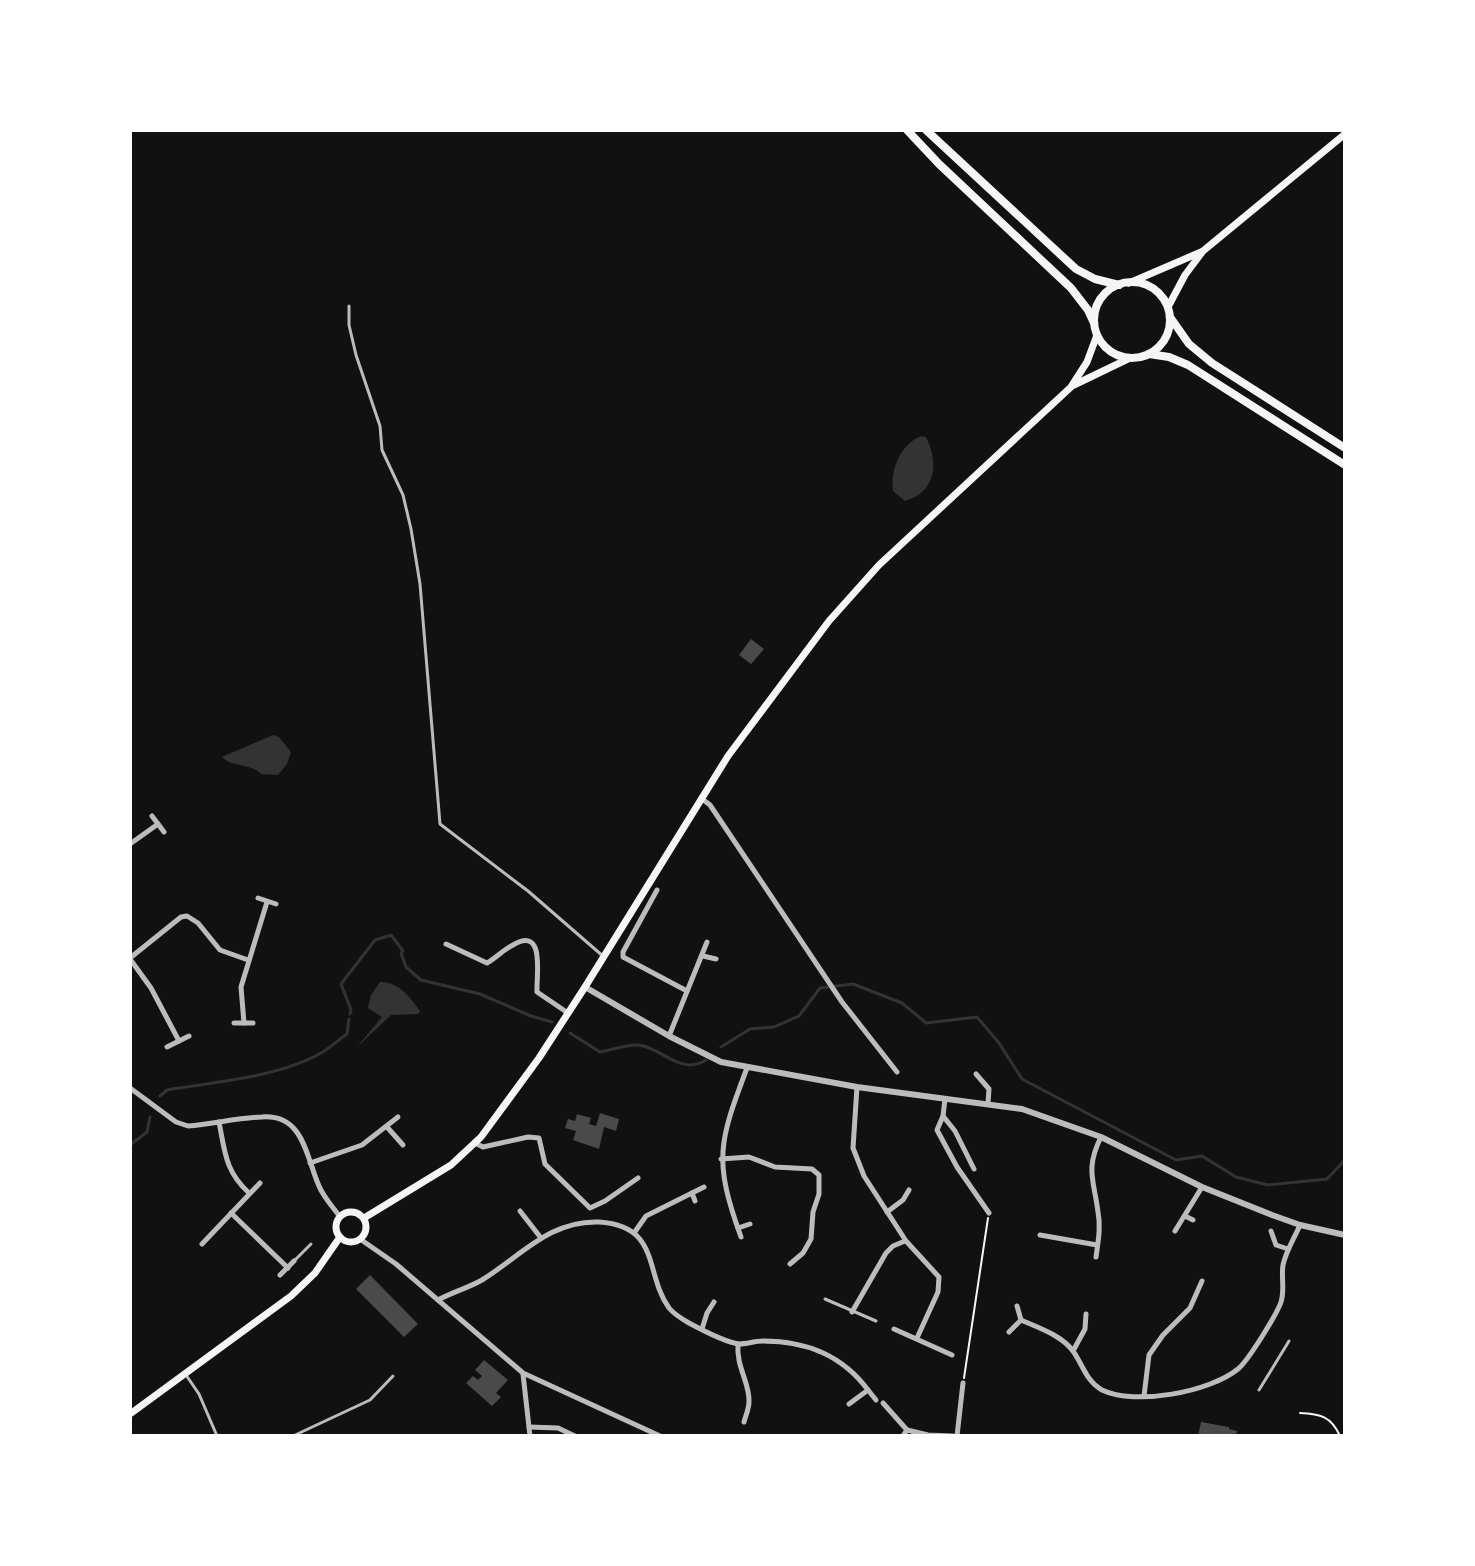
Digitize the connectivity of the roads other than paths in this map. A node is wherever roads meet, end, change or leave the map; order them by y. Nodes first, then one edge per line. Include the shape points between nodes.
1 (907, 130) edge
2 (926, 130) edge
3 (1345, 134) edge
4 (1203, 251) junction
5 (1129, 283) junction
6 (1119, 285) junction
7 (349, 306) dead end
8 (1169, 312) junction
9 (1094, 323) junction
10 (1097, 335) junction
11 (1149, 354) junction
12 (1130, 358) junction
13 (1071, 387) junction
14 (1345, 448) edge
15 (1345, 465) edge
16 (700, 797) junction
17 (152, 816) dead end
18 (158, 824) junction
19 (164, 832) dead end
20 (130, 844) edge
21 (657, 890) dead end
22 (258, 898) dead end
23 (267, 902) junction
24 (276, 904) dead end
25 (707, 942) dead end
26 (446, 944) dead end
27 (703, 956) junction
28 (604, 957) junction
29 (130, 958) edge
30 (716, 959) dead end
31 (248, 960) junction
32 (585, 987) junction
33 (687, 991) junction
34 (568, 1013) junction
35 (234, 1023) dead end
36 (244, 1023) junction
37 (253, 1023) dead end
38 (189, 1036) dead end
39 (669, 1036) junction
40 (179, 1041) junction
41 (167, 1047) dead end
42 (747, 1068) junction
43 (897, 1072) dead end
44 (976, 1074) dead end
45 (857, 1087) junction
46 (130, 1088) edge
47 (945, 1098) junction
48 (988, 1103) junction
49 (943, 1116) junction
50 (398, 1117) dead end
51 (219, 1122) junction
52 (387, 1127) junction
53 (1101, 1137) junction
54 (475, 1143) junction
55 (403, 1145) dead end
56 (721, 1159) junction
57 (310, 1163) junction
58 (974, 1169) dead end
59 (638, 1178) dead end
60 (260, 1183) dead end
61 (704, 1187) dead end
62 (1202, 1187) junction
63 (909, 1190) dead end
64 (249, 1193) junction
65 (692, 1193) junction
66 (903, 1200) junction
67 (695, 1201) dead end
68 (909, 1207) dead end
69 (520, 1211) dead end
70 (887, 1212) junction
71 (231, 1213) junction
72 (989, 1213) road end
73 (1185, 1216) junction
74 (340, 1217) junction
75 (364, 1218) junction
76 (1193, 1220) dead end
77 (750, 1224) dead end
78 (1300, 1225) junction
79 (738, 1228) junction
80 (1175, 1231) dead end
81 (1271, 1231) dead end
82 (634, 1233) junction
83 (1040, 1235) dead end
84 (1345, 1235) edge
85 (340, 1237) junction
86 (741, 1237) dead end
87 (541, 1238) junction
88 (360, 1239) junction
89 (906, 1241) junction
90 (202, 1244) dead end
91 (311, 1244) dead end
92 (1097, 1245) junction
93 (1288, 1249) junction
94 (1096, 1257) dead end
95 (294, 1261) joint
96 (790, 1264) dead end
97 (288, 1268) junction
98 (280, 1275) dead end
99 (1202, 1281) dead end
100 (1187, 1288) dead end
101 (1197, 1293) junction
102 (825, 1299) dead end
103 (438, 1300) junction
104 (714, 1302) dead end
105 (1017, 1306) dead end
106 (852, 1312) junction
107 (673, 1313) junction
108 (1086, 1314) dead end
109 (665, 1320) dead end
110 (1021, 1320) junction
111 (876, 1321) dead end
112 (702, 1329) junction
113 (894, 1329) dead end
114 (1009, 1332) dead end
115 (917, 1338) junction
116 (1289, 1341) dead end
117 (738, 1344) junction
118 (1073, 1351) junction
119 (952, 1355) dead end
120 (523, 1373) junction
121 (186, 1375) junction
122 (393, 1376) dead end
123 (963, 1383) dead end
124 (868, 1390) junction
125 (1259, 1390) dead end
126 (1144, 1396) junction
127 (749, 1402) junction
128 (849, 1404) dead end
129 (759, 1405) dead end
130 (130, 1414) edge
131 (744, 1422) dead end
132 (529, 1427) junction
133 (905, 1433) edge
134 (217, 1436) edge
135 (293, 1436) edge
136 (530, 1436) edge
137 (575, 1436) edge
138 (660, 1436) edge
139 (955, 1436) edge

1 - 9 highway via 1060,277
2 - 6 highway via 1076,269
3 - 4 main road
4 - 5 main road
4 - 8 main road via 1185,275
5 - 6 highway
5 - 8 highway via 1155,290
6 - 9 highway via 1099,303
7 - 28 lane via 349,325 380,426 382,450 403,495 411,529 440,824
8 - 11 highway via 1165,339
8 - 14 highway via 1196,351
9 - 10 highway
10 - 12 highway via 1110,351
10 - 13 main road
11 - 12 highway
11 - 15 highway via 1188,365
12 - 13 main road
13 - 16 main road via 869,576 789,672
16 - 28 main road
16 - 43 street via 834,991
17 - 18 street
18 - 19 street
18 - 20 street
21 - 33 street via 623,957
22 - 23 street
23 - 24 street
23 - 31 street
25 - 27 street
26 - 34 street via 487,963 515,943 530,943 538,956 537,992
27 - 30 street
27 - 33 street
28 - 32 main road
29 - 31 street via 187,916 220,950
29 - 40 street
31 - 36 street via 241,987
32 - 34 main road
32 - 39 street
33 - 39 street
34 - 54 main road
35 - 36 street
36 - 37 street
38 - 40 street
39 - 42 street via 712,1058
40 - 41 street
42 - 45 street
42 - 56 street via 728,1119
44 - 48 street via 989,1089
45 - 47 street
45 - 70 street via 853,1148
46 - 51 street via 176,1122
47 - 48 street
47 - 49 street
48 - 53 street via 1022,1109
49 - 58 street
49 - 72 street via 937,1130
50 - 52 street
51 - 57 street via 277,1118 297,1129
51 - 64 street via 229,1169
52 - 55 street
52 - 57 street via 362,1145
53 - 62 street
53 - 92 street via 1090,1176 1099,1214
54 - 59 street via 483,1147 539,1138 545,1164 590,1208
54 - 75 main road via 451,1165
56 - 79 street
56 - 96 street via 749,1157 775,1167 812,1169 819,1175 811,1239
57 - 74 street via 320,1190
60 - 64 street
61 - 65 street
62 - 73 street
62 - 78 street
63 - 66 street
64 - 71 street
65 - 67 street
65 - 82 street via 646,1216
66 - 68 street
66 - 70 street
69 - 87 street
70 - 89 street
71 - 90 street
71 - 97 street
73 - 76 street
73 - 80 street
74 - 75 main road via 354,1212
74 - 85 main road
75 - 88 main road via 367,1227
77 - 79 street
78 - 84 street
78 - 93 street
79 - 86 street
81 - 93 street via 1276,1245
82 - 87 street via 613,1224 582,1222
82 - 107 street via 650,1254
83 - 92 street
85 - 88 main road via 349,1242
85 - 121 main road via 303,1286
87 - 103 street via 486,1278
88 - 103 street
89 - 106 street via 886,1253
89 - 115 street via 939,1277 938,1292
91 - 95 lane
92 - 94 street
93 - 126 street via 1281,1302 1241,1367 1178,1395
95 - 97 street
97 - 98 street
99 - 101 street
100 - 101 street
101 - 126 street via 1149,1355
102 - 106 lane
103 - 120 street
104 - 112 street
105 - 110 street
106 - 111 lane
107 - 109 street
107 - 112 street
108 - 118 street via 1085,1329
110 - 114 street
110 - 118 street
112 - 117 street
113 - 115 street
115 - 119 street
116 - 125 lane
117 - 124 street via 781,1342 819,1351 845,1364
117 - 127 street
118 - 126 street via 1102,1390
120 - 132 street
120 - 138 street
121 - 130 main road
121 - 134 lane
122 - 135 lane via 370,1400
123 - 139 street
124 - 128 street
124 - 133 street
127 - 129 street
127 - 131 street
132 - 136 street
132 - 137 street via 558,1428
133 - 139 street

